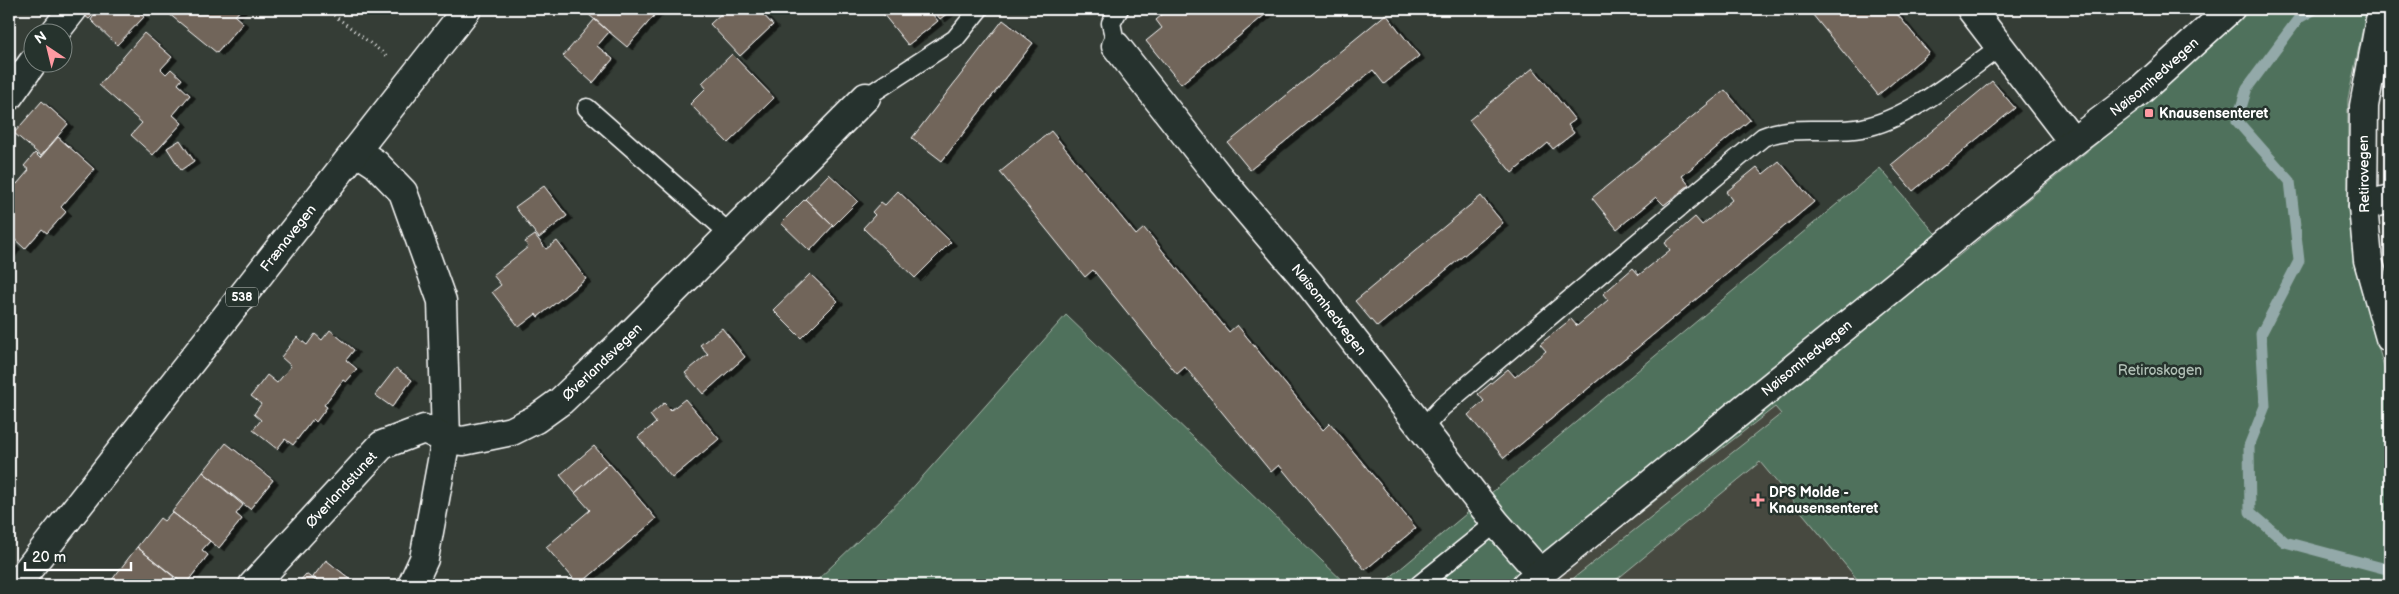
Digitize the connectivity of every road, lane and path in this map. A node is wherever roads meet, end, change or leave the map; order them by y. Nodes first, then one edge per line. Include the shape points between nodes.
1 (73, 9) edge
2 (326, 9) edge
3 (467, 9) edge
4 (979, 9) edge
5 (1119, 9) edge
6 (1971, 9) edge
7 (2230, 9) edge
8 (2382, 9) edge
9 (63, 22) edge
10 (1116, 46) joint
11 (2000, 47) junction
12 (387, 56) dead end
13 (26, 72) edge
14 (9, 96) edge
15 (866, 98) joint
16 (587, 108) dead end
17 (2073, 142) junction
18 (356, 150) junction
19 (2390, 199) edge
20 (2363, 206) junction
21 (730, 234) junction
22 (2390, 338) edge
23 (1422, 429) junction
24 (446, 439) junction
25 (1496, 523) junction
26 (1533, 579) edge
27 (16, 585) edge
28 (254, 585) edge
29 (412, 585) edge
30 (1419, 585) edge

1 - 9 street
2 - 12 path
3 - 18 street, Frænavegen / 538
4 - 15 lane via 954,39
5 - 10 lane via 1111,23
6 - 11 street
7 - 17 street, Nøisomhedvegen via 2140,91
8 - 20 street, Retirovegen via 2364,106
10 - 23 street, Nøisomhedvegen via 1219,177 1309,283
11 - 17 street
11 - 23 lane via 1926,100 1879,124 1860,128 1776,132 1763,138 1442,407
13 - 14 street
15 - 21 street, Øverlandsvegen
16 - 21 lane
17 - 26 street, Nøisomhedvegen
18 - 24 street via 376,164 403,192 442,301
18 - 27 street, Frænavegen / 538
19 - 20 street
20 - 22 street, Retirovegen via 2368,260
21 - 24 street, Øverlandsvegen via 622,343 536,419 512,432 463,441
23 - 25 street, Nøisomhedvegen
24 - 28 street, Øverlandstunet via 424,429 382,445
24 - 29 street via 424,559
25 - 26 street, Nøisomhedvegen
25 - 30 lane

